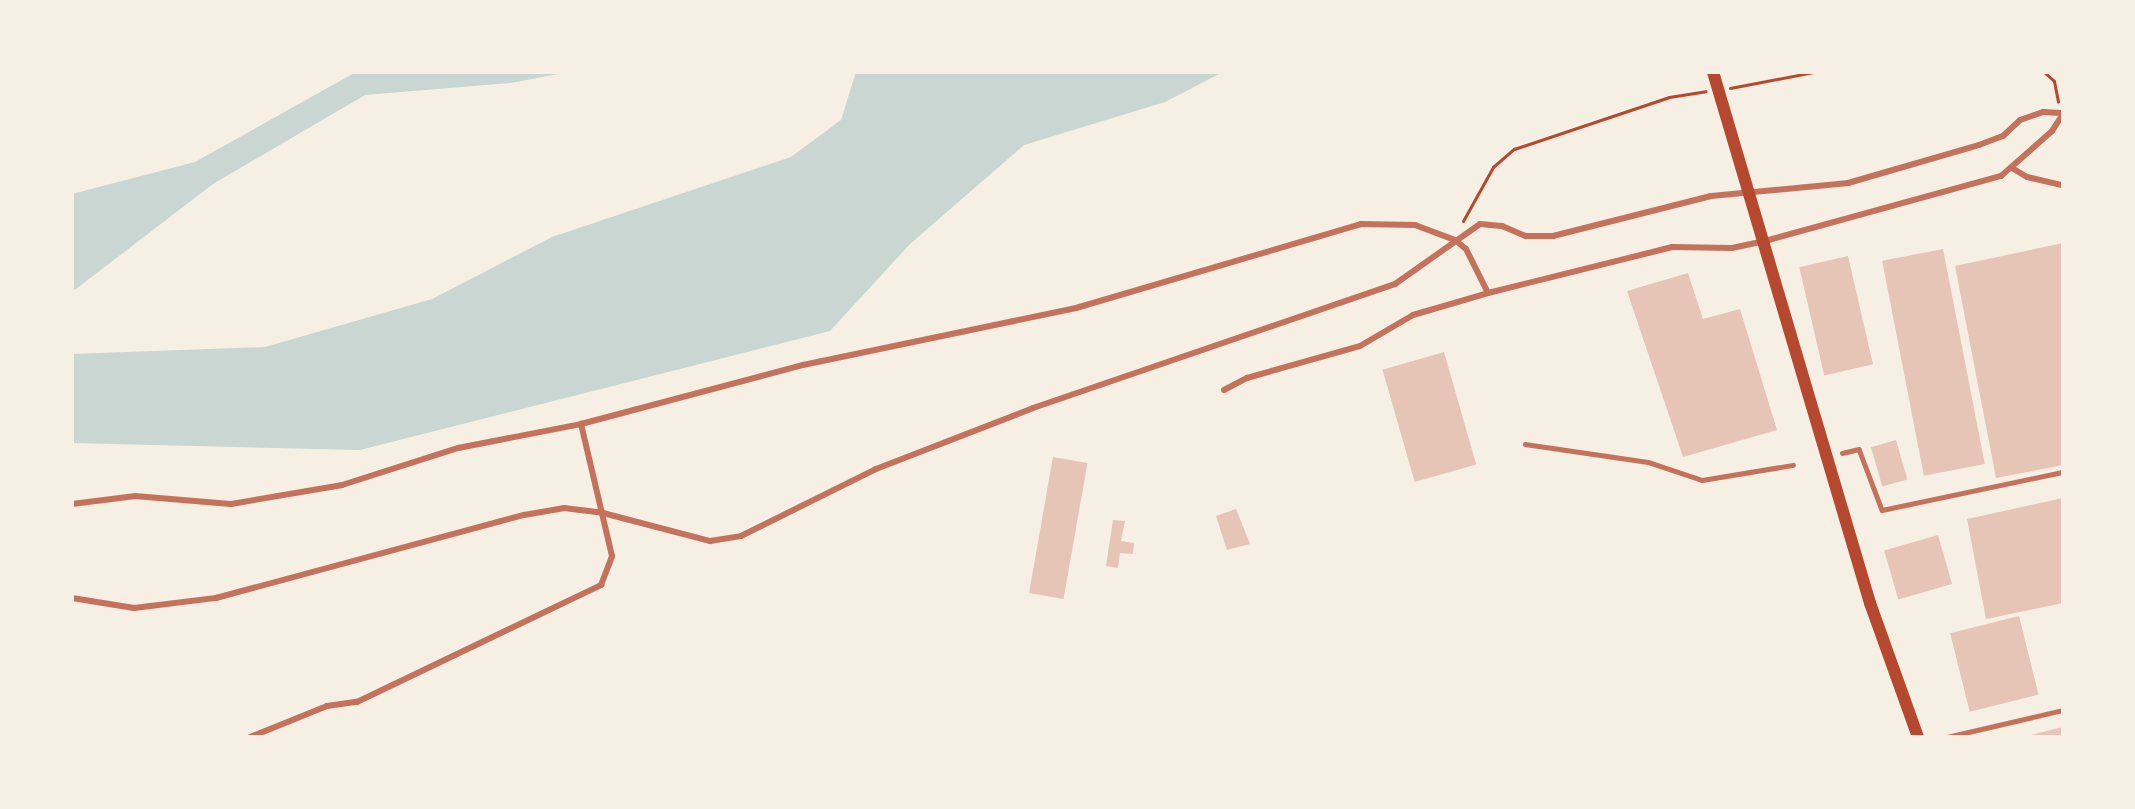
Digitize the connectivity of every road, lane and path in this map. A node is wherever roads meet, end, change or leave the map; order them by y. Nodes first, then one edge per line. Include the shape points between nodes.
1 (1713, 72) edge
2 (1814, 72) edge
3 (2044, 72) edge
4 (1719, 89) dead end
5 (1709, 91) dead end
6 (2062, 113) edge
7 (2012, 168) junction
8 (2063, 185) edge
9 (1455, 240) junction
10 (1761, 242) junction
11 (1488, 293) junction
12 (1224, 390) dead end
13 (581, 424) junction
14 (1525, 444) dead end
15 (1842, 453) dead end
16 (1793, 465) dead end
17 (2063, 472) edge
18 (72, 504) edge
19 (603, 513) junction
20 (72, 598) edge
21 (2063, 710) edge
22 (249, 737) edge
23 (1918, 737) edge
24 (1947, 737) edge

1 - 10 main road
2 - 4 path
3 - 6 path via 2054,81
5 - 9 path via 1669,97 1514,149 1493,167
6 - 7 street via 2052,131 2028,149
6 - 9 street via 2043,112 2020,120 2002,136 1979,146 1848,183 1711,196 1553,236 1526,236 1502,226 1480,224
7 - 8 street via 2027,177
7 - 10 street via 2001,176 1965,187
9 - 11 street via 1466,249
9 - 13 street via 1415,225 1360,224 1076,308 803,365
9 - 19 street via 1395,284 1033,408 876,469 741,536 710,541
10 - 11 street via 1732,248 1672,247
10 - 23 main road via 1870,603
11 - 12 street via 1413,315 1360,346 1247,378
13 - 18 street via 458,448 342,485 231,504 135,496
13 - 19 street
14 - 16 lane via 1648,462 1702,480
15 - 17 lane via 1859,449 1882,510
19 - 20 street via 564,508 524,515 216,598 134,608
19 - 22 street via 612,556 601,585 357,702 327,706
21 - 24 lane

